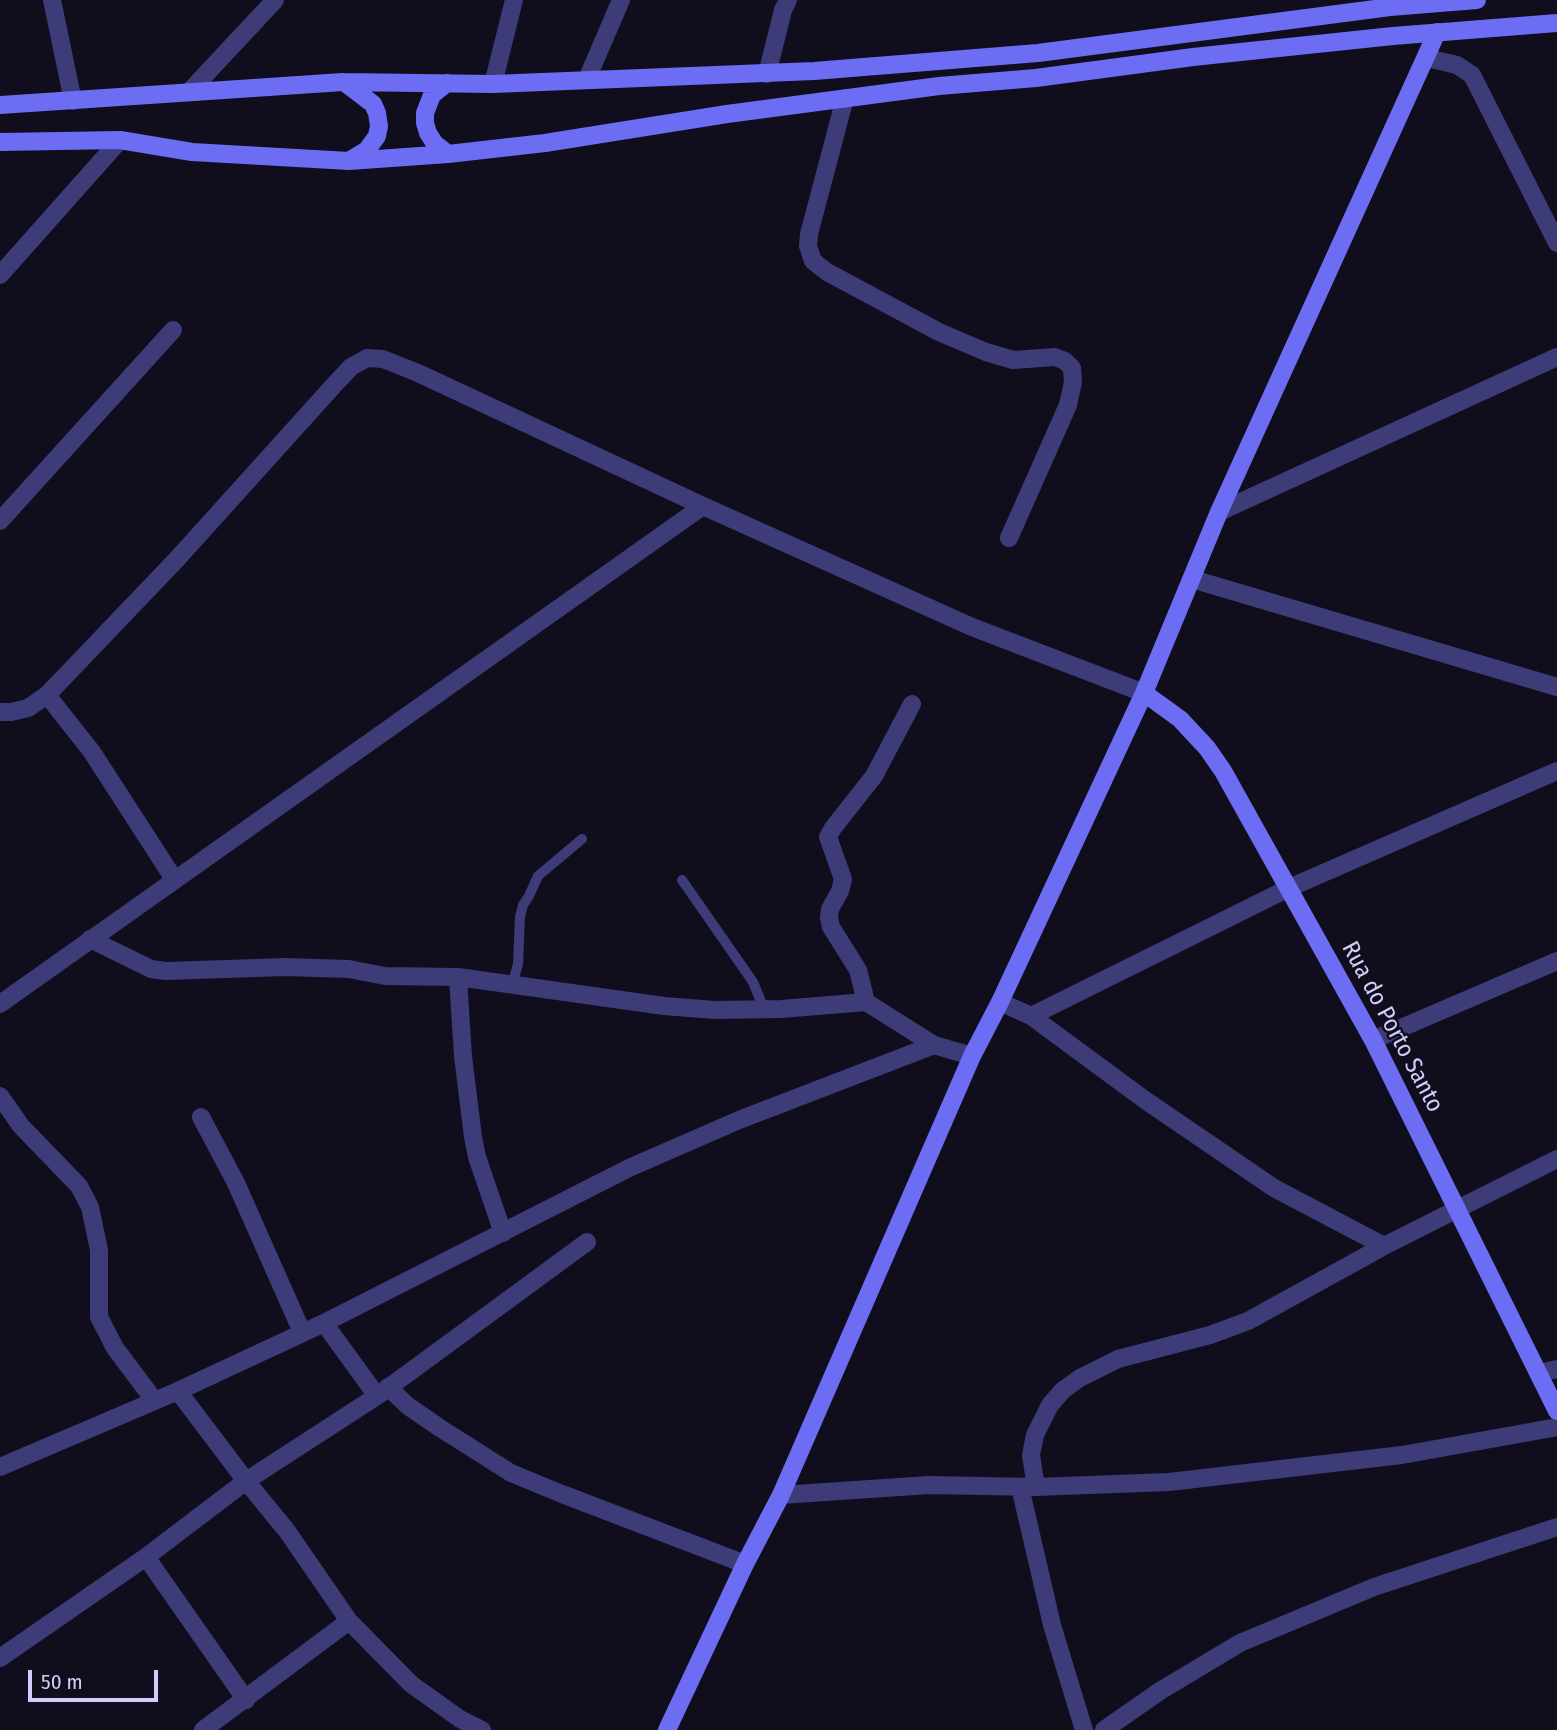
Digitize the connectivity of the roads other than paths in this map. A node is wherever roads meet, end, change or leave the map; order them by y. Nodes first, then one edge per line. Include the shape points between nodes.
1 (52, 0) edge
2 (275, 0) edge
3 (514, 0) edge
4 (621, 0) edge
5 (788, 0) edge
6 (1477, 0) edge
7 (1448, 2) edge
8 (1557, 23) edge
9 (1437, 32) junction
10 (1427, 58) junction
11 (767, 74) junction
12 (587, 79) junction
13 (343, 82) junction
14 (447, 83) junction
15 (493, 84) junction
16 (190, 91) junction
17 (845, 98) junction
18 (73, 101) junction
19 (0, 105) edge
20 (120, 141) junction
21 (0, 142) edge
22 (448, 154) junction
23 (349, 161) junction
24 (1557, 243) edge
25 (0, 275) edge
26 (173, 330) dead end
27 (1557, 357) edge
28 (703, 506) junction
29 (1219, 512) junction
30 (0, 521) edge
31 (1009, 538) dead end
32 (1192, 579) junction
33 (1557, 687) edge
34 (1144, 693) junction
35 (47, 695) junction
36 (912, 704) dead end
37 (0, 712) edge
38 (1557, 771) edge
39 (582, 839) dead end
40 (174, 879) junction
41 (682, 880) dead end
42 (1289, 888) junction
43 (90, 939) junction
44 (1557, 961) edge
45 (458, 977) junction
46 (512, 985) junction
47 (866, 1002) junction
48 (1000, 1002) junction
49 (0, 1004) edge
50 (764, 1009) junction
51 (1031, 1016) junction
52 (1373, 1040) junction
53 (934, 1045) junction
54 (972, 1056) junction
55 (0, 1096) edge
56 (201, 1117) dead end
57 (1557, 1160) edge
58 (1458, 1208) junction
59 (503, 1233) junction
60 (587, 1242) dead end
61 (1384, 1246) junction
62 (324, 1323) junction
63 (302, 1332) junction
64 (1557, 1369) edge
65 (1539, 1373) junction
66 (178, 1391) junction
67 (382, 1392) junction
68 (154, 1400) junction
69 (1557, 1411) edge
70 (1557, 1427) edge
71 (0, 1467) edge
72 (246, 1481) junction
73 (1028, 1487) junction
74 (781, 1495) junction
75 (1557, 1527) edge
76 (146, 1557) junction
77 (745, 1564) junction
78 (349, 1621) junction
79 (0, 1658) edge
80 (246, 1700) junction
81 (204, 1730) edge
82 (482, 1730) edge
83 (667, 1730) edge
84 (1084, 1730) edge
85 (1104, 1730) edge

1 - 18 street
2 - 16 street
3 - 15 street
4 - 12 street
5 - 11 street
6 - 7 main road
7 - 11 main road via 1038,53
8 - 9 main road
9 - 10 main road
9 - 17 main road
10 - 24 street via 1457,65 1472,75
10 - 29 main road
11 - 12 main road
12 - 15 main road
13 - 14 main road
13 - 16 main road
13 - 23 main road via 373,104 379,126 367,150
14 - 15 main road
14 - 22 main road via 432,95 425,123 435,144
16 - 18 main road
17 - 22 main road
17 - 31 street via 809,234 813,261 939,332 986,352 1013,360 1055,356 1072,369 1068,405
18 - 19 main road
20 - 21 main road
20 - 23 main road via 192,152
20 - 25 street
22 - 23 main road
26 - 30 street
27 - 29 street
28 - 34 street via 972,626
28 - 35 street via 418,373 368,358 351,367
28 - 40 street
29 - 32 main road
32 - 33 street
32 - 34 main road
34 - 42 main road, Rua do Porto Santo via 1180,719 1207,748
34 - 48 main road
35 - 37 street via 28,708
35 - 40 street via 92,752
36 - 47 street via 874,776 828,837 844,879 830,909 831,927 858,971
38 - 42 street
39 - 46 lane via 538,876 523,905
40 - 43 street
41 - 50 lane via 753,982
42 - 51 street
42 - 52 main road, Rua do Porto Santo
43 - 45 street via 150,969 166,971 286,967
43 - 49 street
44 - 52 street
45 - 46 street
45 - 59 street via 473,1137
46 - 50 street via 664,1006
47 - 50 street
47 - 53 street
48 - 51 street
48 - 54 main road
51 - 61 street via 1274,1188
52 - 58 main road, Rua do Porto Santo
53 - 54 street
53 - 59 street via 677,1146
54 - 74 main road
55 - 68 street via 21,1126 79,1186 90,1207 99,1250 99,1317 115,1348
56 - 63 street
57 - 58 street
58 - 61 street
58 - 65 main road, Rua do Porto Santo
59 - 62 street
60 - 67 street
61 - 73 street via 1248,1321 1118,1359 1080,1378 1050,1405 1035,1435
62 - 63 street
62 - 67 street
63 - 66 street
64 - 65 street
65 - 69 main road, Rua do Porto Santo
66 - 68 street
66 - 72 street
67 - 72 street
67 - 77 street via 511,1473
68 - 71 street
70 - 73 street via 1402,1455 1169,1482
72 - 76 street
72 - 78 street
73 - 74 street via 896,1486
73 - 84 street via 1052,1625
74 - 77 main road
75 - 85 street via 1374,1587 1240,1643
76 - 79 street
76 - 80 street
77 - 83 main road
78 - 80 street
78 - 82 street via 411,1684
80 - 81 street

